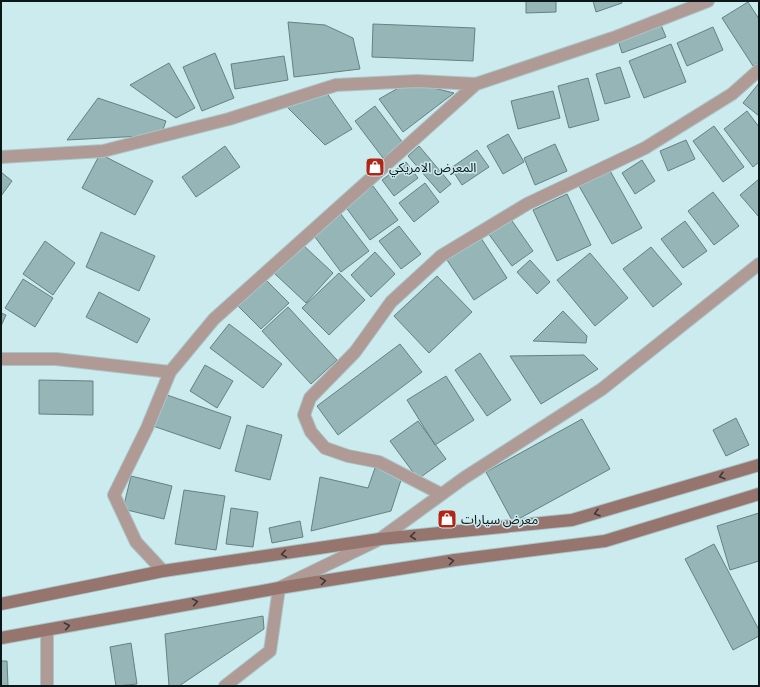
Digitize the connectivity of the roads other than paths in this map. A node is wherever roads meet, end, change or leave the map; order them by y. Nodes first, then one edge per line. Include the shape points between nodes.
1 (708, 1) edge
2 (759, 70) edge
3 (476, 84) junction
4 (1, 157) edge
5 (759, 264) edge
6 (1, 359) edge
7 (170, 372) junction
8 (759, 465) edge
9 (442, 494) junction
10 (759, 494) edge
11 (380, 539) junction
12 (163, 572) junction
13 (279, 588) junction
14 (1, 604) edge
15 (47, 630) junction
16 (1, 638) edge
17 (47, 686) edge
18 (225, 686) edge

1 - 3 street via 613,38
2 - 9 street via 732,94 645,148 527,204 442,256 391,302 355,352 310,398 304,415 311,432 325,448 378,462
3 - 4 street via 417,81 336,85 228,119 103,151
3 - 7 street via 214,320
5 - 9 street via 602,389
6 - 7 street via 56,359
7 - 12 street via 147,428 114,495 136,542
8 -> 11 street via 572,520
9 - 11 street
13 -> 10 street via 456,560 605,541
11 -> 12 street
11 - 13 street
12 - 14 street
15 -> 13 street
13 - 18 street via 270,651
15 - 16 street
15 - 17 street

